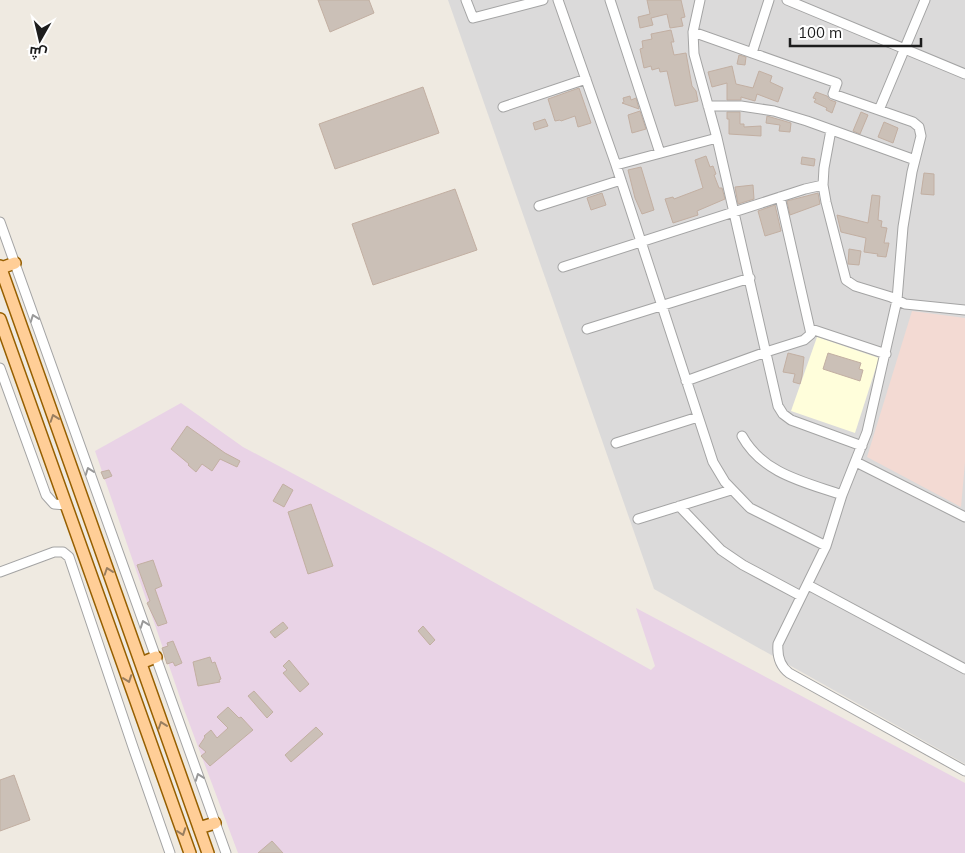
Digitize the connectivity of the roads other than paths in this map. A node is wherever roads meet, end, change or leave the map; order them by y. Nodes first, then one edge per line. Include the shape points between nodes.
1 (466, 0) edge
2 (542, 0) edge
3 (558, 0) edge
4 (610, 0) edge
5 (700, 0) edge
6 (769, 0) edge
7 (787, 0) edge
8 (925, 0) edge
9 (693, 32) junction
10 (904, 48) junction
11 (752, 53) junction
12 (965, 74) edge
13 (586, 79) junction
14 (708, 106) junction
15 (503, 107) dead end
16 (878, 110) junction
17 (831, 130) junction
18 (717, 138) junction
19 (660, 153) junction
20 (915, 160) junction
21 (616, 165) junction
22 (621, 180) junction
23 (823, 185) junction
24 (780, 197) junction
25 (539, 206) dead end
26 (734, 211) junction
27 (0, 222) edge
28 (641, 241) junction
29 (15, 263) junction
30 (0, 267) edge
31 (563, 267) dead end
32 (750, 278) junction
33 (897, 300) junction
34 (662, 306) junction
35 (965, 310) edge
36 (0, 319) edge
37 (811, 328) junction
38 (587, 329) dead end
39 (766, 352) junction
40 (886, 354) junction
41 (0, 368) edge
42 (686, 381) junction
43 (698, 417) junction
44 (742, 436) dead end
45 (616, 443) dead end
46 (862, 446) junction
47 (856, 462) junction
48 (731, 490) junction
49 (842, 496) junction
50 (66, 505) junction
51 (679, 506) junction
52 (965, 517) edge
53 (638, 519) dead end
54 (826, 546) junction
55 (0, 572) edge
56 (808, 585) junction
57 (801, 596) junction
58 (156, 657) junction
59 (141, 663) junction
60 (965, 669) edge
61 (965, 771) edge
62 (215, 823) junction
63 (199, 828) junction
64 (170, 853) edge
65 (190, 853) edge
66 (208, 853) edge
67 (226, 853) edge

1 - 2 street via 473,18
3 - 13 street
4 - 19 street
5 - 9 street
6 - 11 street
7 - 10 street
8 - 10 street
9 - 11 street
9 - 14 street via 694,54
10 - 12 street
10 - 16 street
11 - 16 street via 837,84 833,94
13 - 15 street
13 - 21 street
14 - 17 street via 764,109
14 - 18 street
16 - 20 street via 919,127 921,136
17 - 20 street
17 - 23 street
18 - 19 street
18 - 26 street
19 - 21 street
20 - 33 street via 903,227
21 - 22 street
22 - 25 street
22 - 28 street
23 - 24 street
23 - 33 street via 846,280
24 - 26 street
24 - 37 street
26 - 28 street
26 - 32 street
27 - 29 street
28 - 31 street
28 - 34 street
29 - 30 main road
58 -> 29 street
59 -> 30 main road
32 - 34 street
32 - 39 street
33 - 35 street via 905,304
33 - 40 street
34 - 38 street
34 - 42 street
36 - 50 main road
37 - 39 street via 811,334 804,340
37 - 40 street
39 - 42 street
39 - 46 street via 783,414 796,422
40 - 46 street
41 - 50 street via 46,495 54,504
42 - 43 street
43 - 45 street
43 - 48 street via 713,462
44 - 49 street via 753,452 774,470
46 - 47 street
47 - 49 street
47 - 52 street
48 - 51 street
48 - 54 street via 750,508
49 - 54 street
50 -> 65 main road
51 - 53 street
51 - 57 street via 721,550
54 - 56 street
55 - 64 street via 54,552 62,552 68,557
56 - 57 street
56 - 60 street
57 - 61 street via 778,644 778,658 784,670
58 - 59 main road
62 -> 58 street
63 -> 59 main road
62 - 63 main road
62 - 67 street
63 - 66 main road

